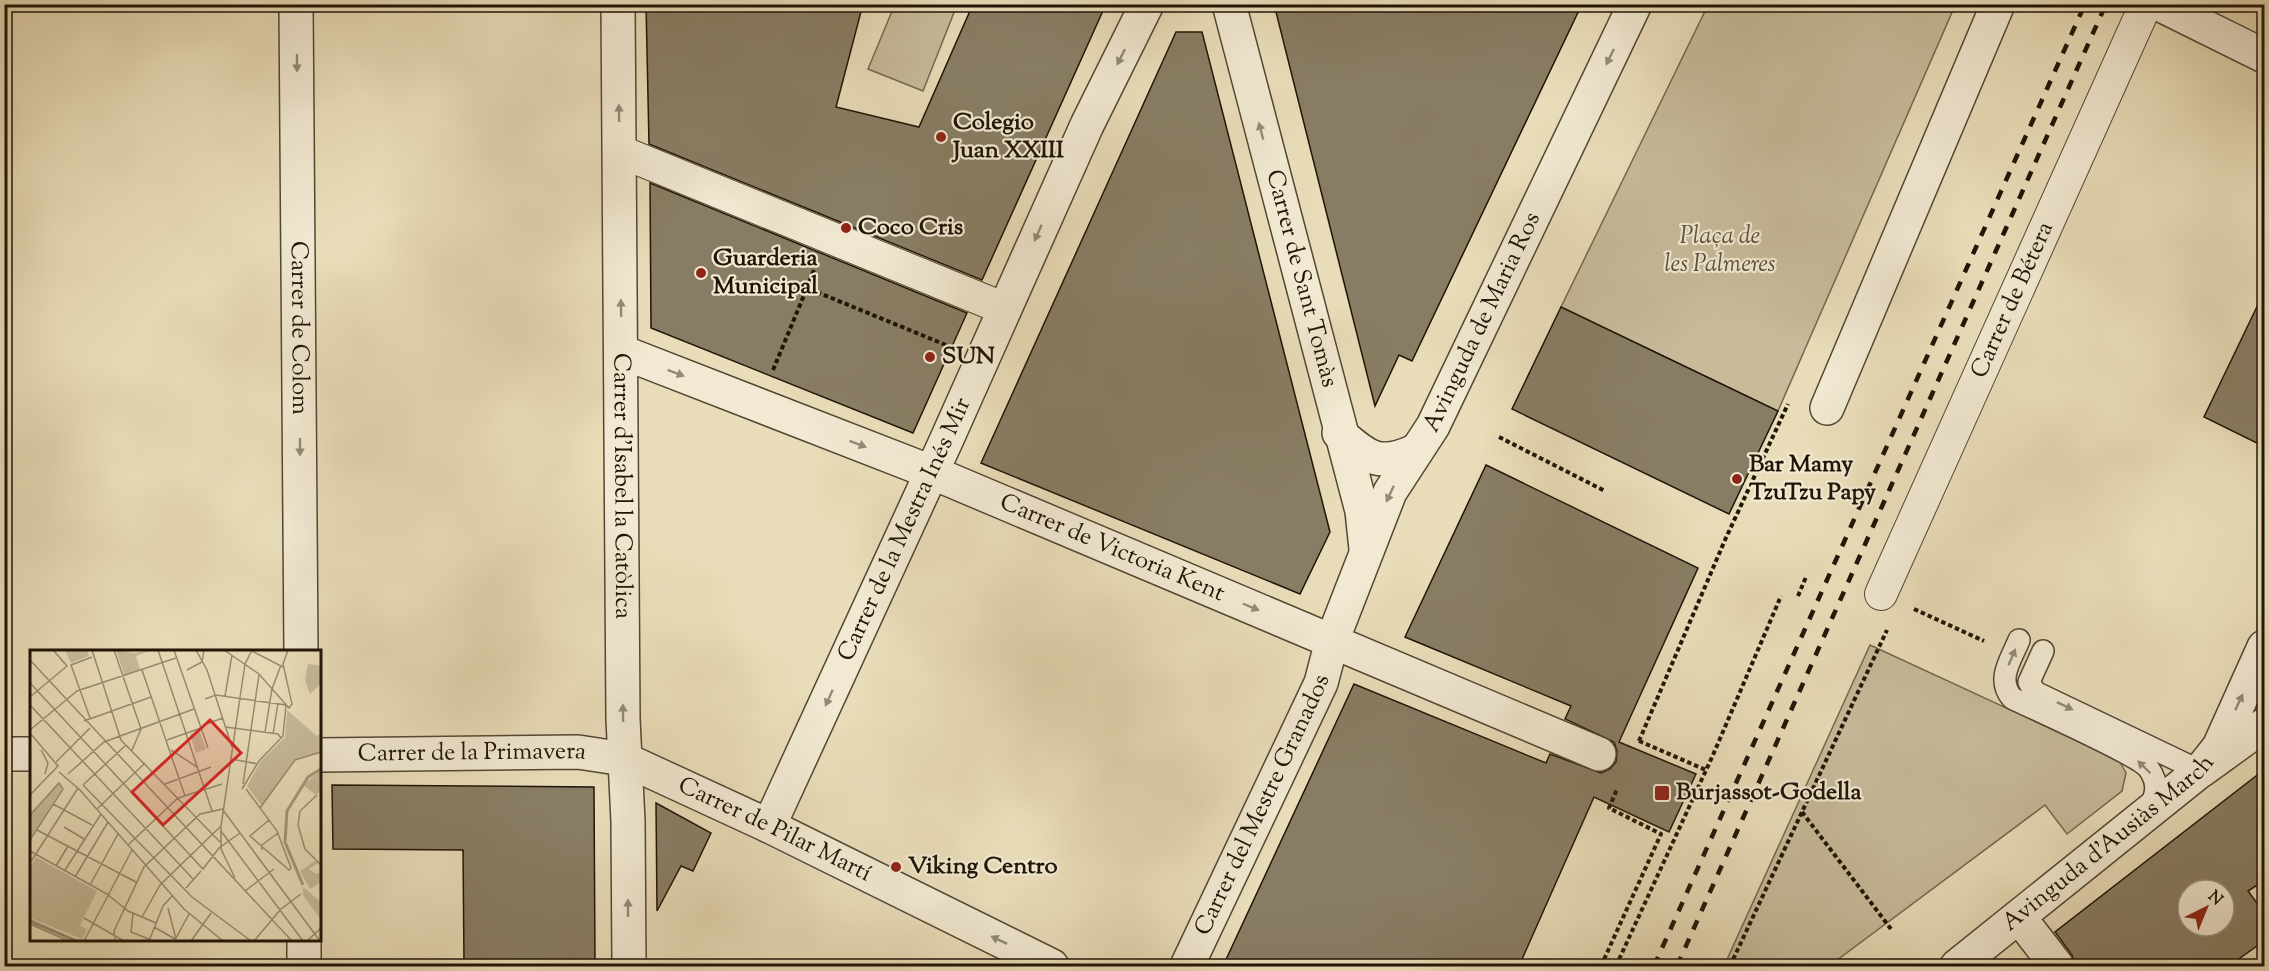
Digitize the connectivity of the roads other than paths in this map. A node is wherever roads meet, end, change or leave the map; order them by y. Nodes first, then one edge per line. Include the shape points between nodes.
1 (296, 4) edge
2 (618, 4) edge
3 (1147, 4) edge
4 (1635, 4) edge
5 (1998, 4) edge
6 (2146, 4) edge
7 (2159, 4) edge
8 (1228, 6) edge
9 (2265, 56) edge
10 (619, 151) junction
11 (1005, 309) junction
12 (622, 352) junction
13 (1827, 408) dead end
14 (1339, 433) junction
15 (1415, 451) junction
16 (931, 472) junction
17 (1366, 554) junction
18 (1886, 609) road end
19 (2019, 640) dead end
20 (1332, 641) junction
21 (2265, 647) edge
22 (301, 650) edge
23 (2043, 651) dead end
24 (2265, 725) edge
25 (4, 754) edge
26 (30, 754) edge
27 (1599, 754) dead end
28 (321, 755) edge
29 (624, 759) junction
30 (2200, 771) junction
31 (2144, 818) junction
32 (769, 826) junction
33 (2019, 917) junction
34 (304, 941) edge
35 (304, 966) edge
36 (628, 966) edge
37 (1052, 966) edge
38 (1187, 966) edge
39 (1957, 966) edge
40 (2057, 966) edge

1 -> 22 street, Carrer de Colom
10 -> 2 street, Carrer d'Isabel la Catòlica
3 -> 11 street, Carrer de la Mestra Inés Mir via 1087,125
4 -> 15 street, Avinguda de Maria Ros via 1433,426
5 - 13 street
6 - 18 street, Carrer de Bétera
7 - 9 street
14 -> 8 street, Carrer de Sant Tomàs
10 - 11 street
12 -> 10 street, Carrer d'Isabel la Catòlica
11 - 16 street, Carrer de la Mestra Inés Mir
12 -> 16 street, Carrer de Victoria Kent
29 -> 12 street, Carrer d'Isabel la Catòlica
14 - 15 street via 1376,460 1392,460
14 - 17 street, Carrer de Sant Tomàs via 1362,511
15 -> 17 street, Avinguda de Maria Ros via 1390,492
16 -> 20 street, Carrer de Victoria Kent
16 -> 32 street, Carrer de la Mestra Inés Mir
17 - 20 street, Avinguda de Maria Ros
31 -> 19 lane via 2155,798 2156,785 2143,763 2012,698 2004,689 2004,677
20 - 27 street, Carrer de Victoria Kent
20 - 38 street, Carrer del Mestre Granados via 1321,683
30 -> 21 street via 2219,747
23 -> 30 lane via 2029,682 2035,692
24 - 30 street, Avinguda d'Ausiàs March
25 - 26 street
28 - 29 street, Carrer de la Primavera via 578,752
29 - 32 street, Carrer de Pilar Martí
36 -> 29 street, Carrer d'Isabel la Catòlica
30 - 31 street, Avinguda d'Ausiàs March
31 - 33 street, Avinguda d'Ausiàs March
37 -> 32 street, Carrer de Pilar Martí
33 - 39 street, Avinguda d'Ausiàs March
33 - 40 street
34 - 35 street

